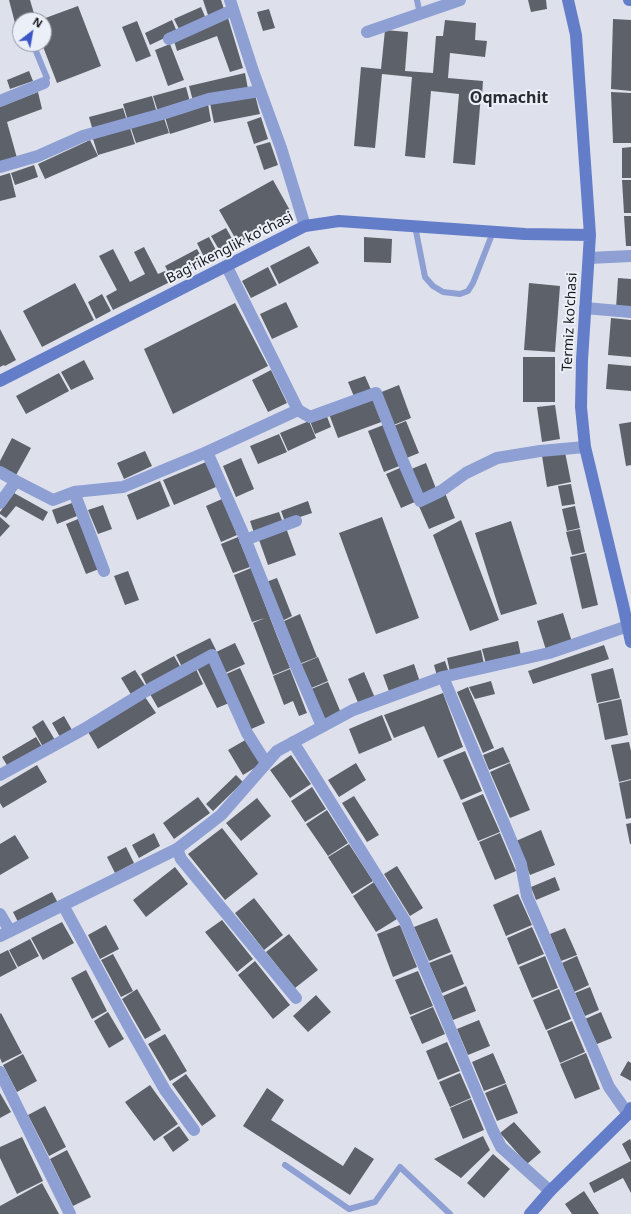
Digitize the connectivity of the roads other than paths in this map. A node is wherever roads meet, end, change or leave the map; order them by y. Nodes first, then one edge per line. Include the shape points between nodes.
1 (416, 0) edge
2 (460, 0) edge
3 (568, 0) edge
4 (231, 5) edge
5 (420, 14) junction
6 (367, 32) dead end
7 (169, 39) dead end
8 (36, 52) edge
9 (44, 83) joint
10 (260, 91) junction
11 (0, 101) edge
12 (0, 166) edge
13 (305, 226) junction
14 (416, 226) junction
15 (493, 232) junction
16 (590, 235) junction
17 (631, 256) edge
18 (589, 258) junction
19 (227, 267) junction
20 (586, 308) junction
21 (631, 312) edge
22 (0, 381) edge
23 (298, 410) junction
24 (585, 447) junction
25 (207, 452) junction
26 (0, 472) edge
27 (16, 481) junction
28 (74, 492) junction
29 (0, 503) edge
30 (296, 521) dead end
31 (246, 540) junction
32 (104, 572) dead end
33 (627, 605) edge
34 (628, 626) junction
35 (631, 642) edge
36 (443, 678) junction
37 (322, 726) junction
38 (293, 742) junction
39 (266, 763) junction
40 (0, 775) edge
41 (177, 849) junction
42 (63, 905) junction
43 (0, 914) edge
44 (5, 934) edge
45 (296, 998) dead end
46 (0, 1072) edge
47 (629, 1111) edge
48 (194, 1130) dead end
49 (285, 1165) dead end
50 (550, 1191) junction
51 (70, 1214) edge
52 (450, 1214) edge
53 (530, 1214) edge

1 - 5 lane
2 - 5 street
3 - 16 main road, Termiz ko'chasi via 576,35
4 - 7 street
4 - 10 street
5 - 6 street
8 - 9 lane via 47,78
9 - 11 street
10 - 12 street via 209,99 83,136 38,156
10 - 13 street
13 - 14 main road, Bag'rikenglik ko'chasi via 339,221
13 - 19 main road, Bag'rikenglik ko'chasi
14 - 15 main road, Bag'rikenglik ko'chasi
14 - 15 lane via 424,278 443,292 460,294 468,291 473,283
15 - 16 main road, Bag'rikenglik ko'chasi
16 - 18 main road, Termiz ko'chasi
17 - 18 street
18 - 20 main road, Termiz ko'chasi
19 - 22 main road, Bag'rikenglik ko'chasi
19 - 23 street
20 - 21 street
20 - 24 main road, Termiz ko'chasi via 581,407
23 - 24 street via 310,417 376,393 420,501 441,491 466,473 497,458
23 - 25 street
24 - 33 main road, Termiz ko'chasi
25 - 28 street via 123,487
25 - 31 street
26 - 27 street
27 - 28 street via 53,500
27 - 29 street
28 - 32 street
30 - 31 street
31 - 37 street
33 - 34 main road, Termiz ko'chasi
34 - 35 main road, Termiz ko'chasi
34 - 36 street via 549,653
36 - 37 street via 354,710
36 - 47 street via 522,864 527,896 609,1087
37 - 38 street
38 - 39 street via 277,751
38 - 50 street via 405,921 501,1147
39 - 40 street via 247,733 212,655
39 - 41 street via 222,815
41 - 42 street
41 - 45 street via 181,859
42 - 44 street
42 - 48 street via 142,1051 165,1090
43 - 44 street
46 - 51 street
47 - 50 main road
49 - 52 lane via 349,1208 374,1202 400,1167
50 - 53 main road

